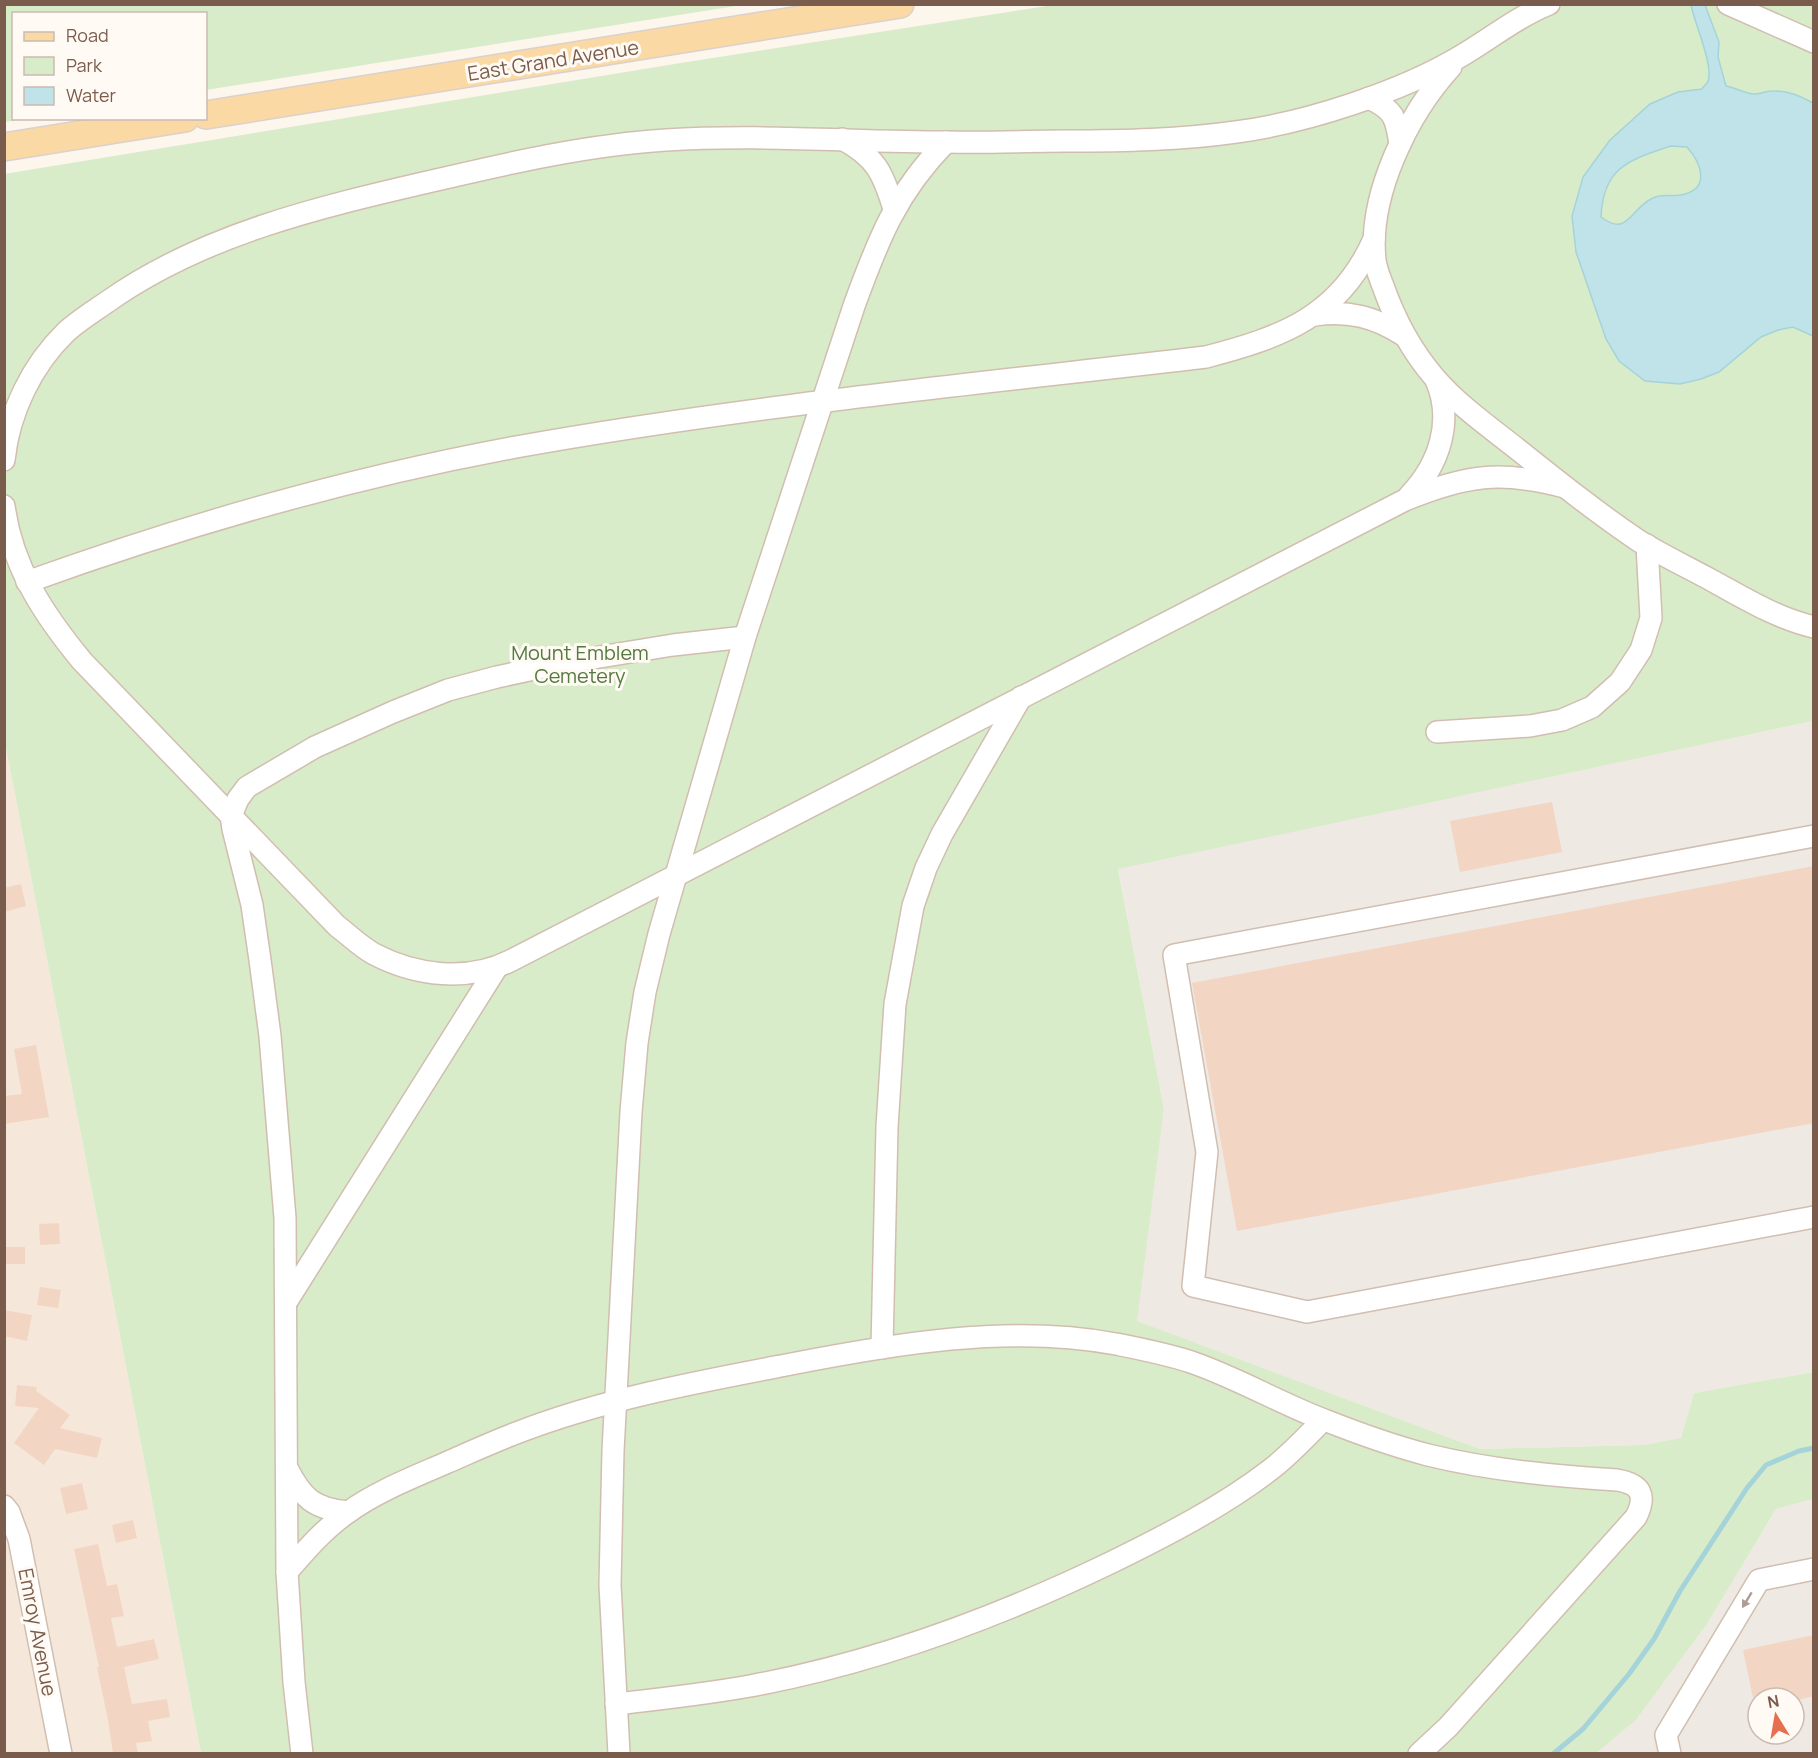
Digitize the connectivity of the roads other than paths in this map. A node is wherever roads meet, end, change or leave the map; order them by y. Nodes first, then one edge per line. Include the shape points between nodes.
1 (900, 4) edge
2 (1549, 4) edge
3 (1728, 4) edge
4 (1814, 42) edge
5 (1459, 58) junction
6 (1369, 98) junction
7 (207, 115) edge
8 (173, 120) edge
9 (842, 139) junction
10 (946, 142) junction
11 (1400, 144) junction
12 (4, 147) edge
13 (894, 209) junction
14 (1374, 238) junction
15 (1315, 315) junction
16 (1403, 335) junction
17 (1436, 379) junction
18 (823, 402) junction
19 (4, 460) edge
20 (1564, 487) junction
21 (1405, 500) junction
22 (4, 506) edge
23 (1647, 545) junction
24 (27, 582) junction
25 (1814, 627) edge
26 (745, 637) junction
27 (1021, 697) junction
28 (1437, 732) dead end
29 (231, 816) junction
30 (1814, 836) edge
31 (675, 877) junction
32 (497, 968) junction
33 (1814, 1217) edge
34 (287, 1301) junction
35 (882, 1348) junction
36 (615, 1402) junction
37 (1323, 1420) junction
38 (287, 1468) junction
39 (7, 1509) edge
40 (348, 1512) junction
41 (1814, 1569) edge
42 (287, 1572) junction
43 (616, 1704) junction
44 (62, 1754) edge
45 (302, 1754) edge
46 (619, 1754) edge
47 (1419, 1754) edge
48 (1670, 1754) edge

1 - 7 main road, East Grand Avenue
2 - 5 street
3 - 4 street
5 - 6 street
5 - 11 street via 1433,87
6 - 10 street via 1271,127 1199,137
6 - 11 street via 1388,108 1395,118
8 - 12 main road
9 - 10 street
9 - 13 street via 872,160 888,188
9 - 19 street via 707,138 615,145 384,192 226,238 141,279 68,331 27,383
10 - 13 street
11 - 14 street via 1387,177
13 - 18 street via 857,296
14 - 15 street via 1342,290
14 - 16 street via 1375,262
15 - 16 street via 1341,313 1372,318
15 - 18 street via 1260,342 1206,357
16 - 17 street
17 - 20 street via 1476,417
17 - 21 street via 1444,405 1442,438 1430,471
18 - 24 street via 513,448 362,481 147,542
18 - 26 street
20 - 21 street via 1534,479 1495,476 1448,485
20 - 23 street
21 - 27 street
22 - 24 street
23 - 25 street via 1754,604
23 - 28 street via 1651,618 1641,650 1620,682 1592,707 1562,720 1530,726
24 - 29 street via 82,661
26 - 29 street via 566,662 448,690 325,743 267,774 247,787
26 - 31 street
27 - 31 street
27 - 35 street via 942,834 913,906 895,1004 887,1127
29 - 32 street via 337,926 374,954 440,974
29 - 34 street via 252,905 270,1036 285,1218
30 - 33 street via 1174,956 1207,1152 1193,1286 1307,1312
31 - 32 street
31 - 36 street via 645,992 637,1043
32 - 34 street
34 - 38 street
35 - 36 street via 732,1375
35 - 37 street via 1025,1336 1114,1344 1192,1362
36 - 40 street via 511,1435 422,1473
36 - 43 street via 610,1585
37 - 43 street via 1271,1469 1185,1523 1081,1577 989,1617 891,1651 800,1675
37 - 47 street via 1427,1455 1527,1473 1630,1482 1642,1496 1636,1517
38 - 40 street via 296,1488 309,1499 332,1510
38 - 42 street
39 - 44 street, Emroy Avenue via 19,1539
40 - 42 street
41 -> 48 street via 1759,1580 1666,1735
42 - 45 street
43 - 46 street

